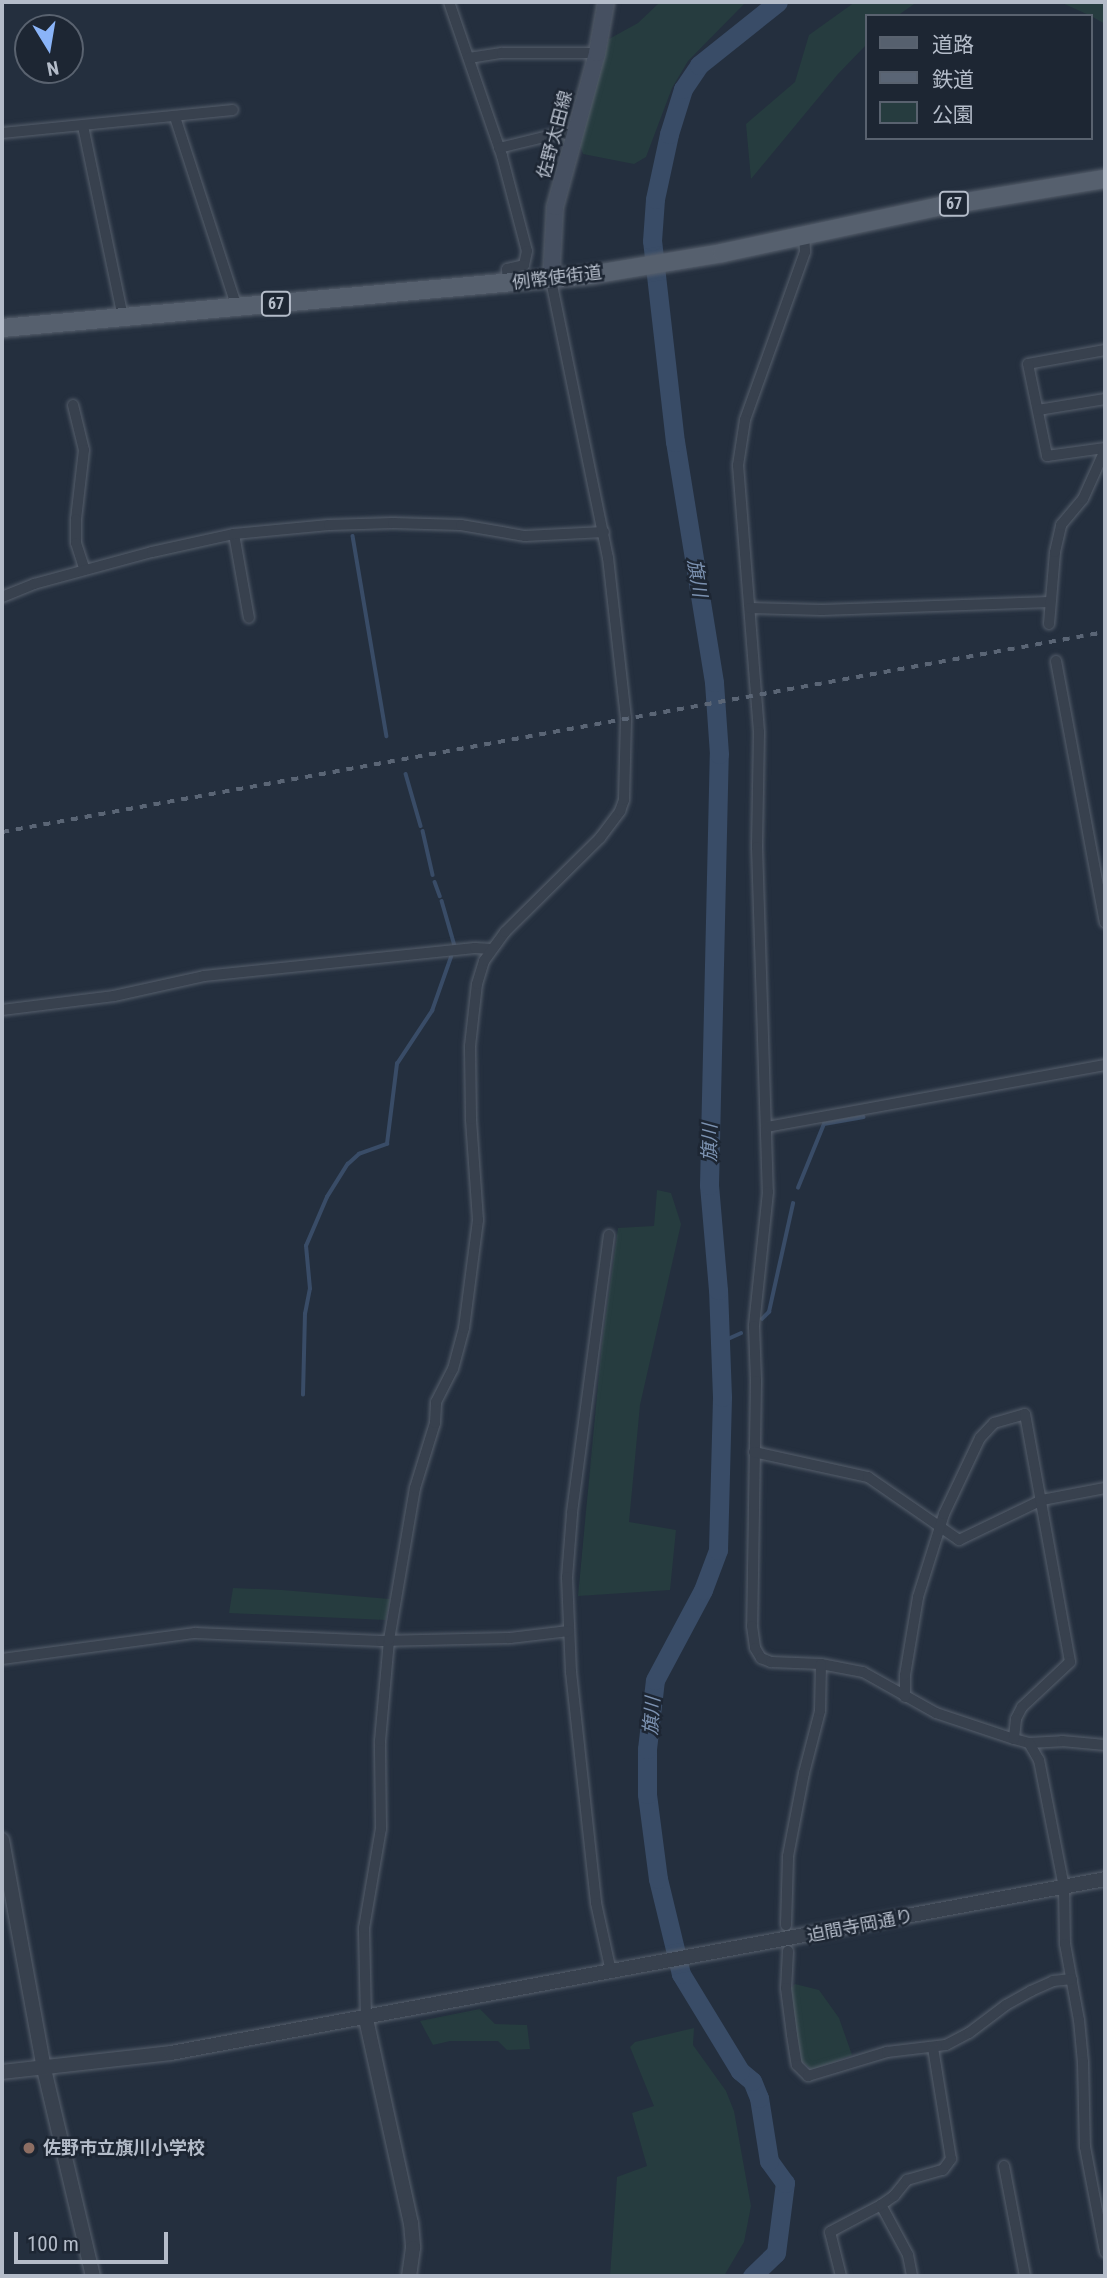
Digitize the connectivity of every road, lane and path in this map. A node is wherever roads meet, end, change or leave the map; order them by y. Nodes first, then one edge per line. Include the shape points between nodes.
1 (449, 2) edge
2 (606, 2) edge
3 (597, 52) junction
4 (468, 58) junction
5 (233, 110) dead end
6 (175, 117) junction
7 (83, 126) junction
8 (2, 133) edge
9 (574, 135) junction
10 (499, 148) junction
11 (1105, 179) edge
12 (804, 236) junction
13 (559, 279) junction
14 (508, 285) junction
15 (237, 308) junction
16 (123, 317) junction
17 (2, 328) edge
18 (1105, 350) edge
19 (1105, 399) edge
20 (73, 405) dead end
21 (1038, 410) junction
22 (1105, 449) edge
23 (604, 532) junction
24 (234, 534) junction
25 (85, 570) junction
26 (2, 597) edge
27 (1050, 602) junction
28 (750, 608) junction
29 (249, 618) dead end
30 (1049, 624) dead end
31 (1056, 661) dead end
32 (1105, 922) edge
33 (492, 949) junction
34 (2, 1010) edge
35 (1105, 1065) edge
36 (767, 1127) junction
37 (609, 1235) dead end
38 (754, 1452) junction
39 (1105, 1488) edge
40 (1042, 1500) junction
41 (939, 1527) junction
42 (569, 1631) junction
43 (389, 1640) junction
44 (2, 1659) edge
45 (821, 1664) junction
46 (905, 1697) junction
47 (1014, 1739) junction
48 (1029, 1743) junction
49 (1105, 1745) edge
50 (2, 1840) edge
51 (1105, 1879) edge
52 (1065, 1887) junction
53 (786, 1926) dead end
54 (788, 1951) dead end
55 (613, 1972) junction
56 (1072, 1979) junction
57 (366, 2019) junction
58 (933, 2048) junction
59 (44, 2069) junction
60 (2, 2072) edge
61 (1004, 2166) dead end
62 (881, 2205) junction
63 (1105, 2252) edge
64 (93, 2276) edge
65 (409, 2276) edge
66 (841, 2276) edge
67 (912, 2276) edge
68 (1025, 2276) edge

1 - 4 street
2 - 3 main road, 佐野太田線
3 - 4 street
3 - 9 main road, 佐野太田線
4 - 10 street
5 - 6 street
6 - 7 street
6 - 15 street
7 - 8 street
7 - 16 street
9 - 10 street via 561,133
9 - 13 main road, 佐野太田線 via 555,207
10 - 14 street via 528,258 524,265 507,269
11 - 12 main road, 例幣使街道 / 67 via 937,207
12 - 13 main road, 例幣使街道 / 67
12 - 28 street via 805,252 741,439 738,465
13 - 14 main road, 例幣使街道 / 67
13 - 23 street
14 - 15 main road, 例幣使街道 / 67
15 - 16 main road, 例幣使街道 / 67
16 - 17 main road, 例幣使街道 / 67
18 - 21 street via 1028,364
19 - 21 street
20 - 25 street via 84,450 76,543
21 - 22 street via 1047,456
22 - 27 street via 1083,499 1061,525
23 - 24 street via 525,536 461,525 393,523
23 - 33 street via 626,718 624,800 600,838
24 - 25 street
24 - 29 street
25 - 26 street
27 - 28 street
27 - 30 street
28 - 36 street via 759,732 757,847
31 - 32 street
33 - 34 street via 204,976 114,996
33 - 43 street via 480,973 472,1021 471,1119 478,1220 464,1328 453,1369 436,1402 435,1423 415,1488
35 - 36 street
36 - 38 street via 768,1192 754,1326
37 - 42 street via 572,1514
38 - 41 street via 868,1477
38 - 45 street via 755,1648 761,1658 771,1662
39 - 40 street
40 - 41 street via 960,1540
40 - 41 street via 1025,1414 1011,1417 994,1423 980,1438
40 - 47 street via 1070,1662 1022,1707
41 - 46 street via 910,1636
42 - 43 street via 510,1638
42 - 55 street via 596,1902
43 - 44 street via 195,1633
43 - 57 street via 380,1741 381,1829 364,1941
45 - 46 street via 863,1672
45 - 53 street via 820,1711 788,1856
46 - 47 street via 936,1713
47 - 48 street
48 - 49 street
48 - 52 street via 1041,1768
50 - 59 street
51 - 52 street, 迫間寺岡通り
52 - 55 street, 迫間寺岡通り
52 - 56 street via 1065,1944
54 - 58 street via 786,1988 792,2035 797,2065 808,2076 887,2052
55 - 57 street, 迫間寺岡通り
56 - 58 street via 1031,1991 969,2033
56 - 63 street via 1083,2062 1085,2147
57 - 59 street, 迫間寺岡通り via 171,2053
57 - 65 street via 411,2223 414,2248
58 - 62 street via 951,2159 943,2170 907,2180
59 - 60 street, 迫間寺岡通り
59 - 64 street
61 - 68 street
62 - 66 street via 830,2232
62 - 67 street via 908,2255

